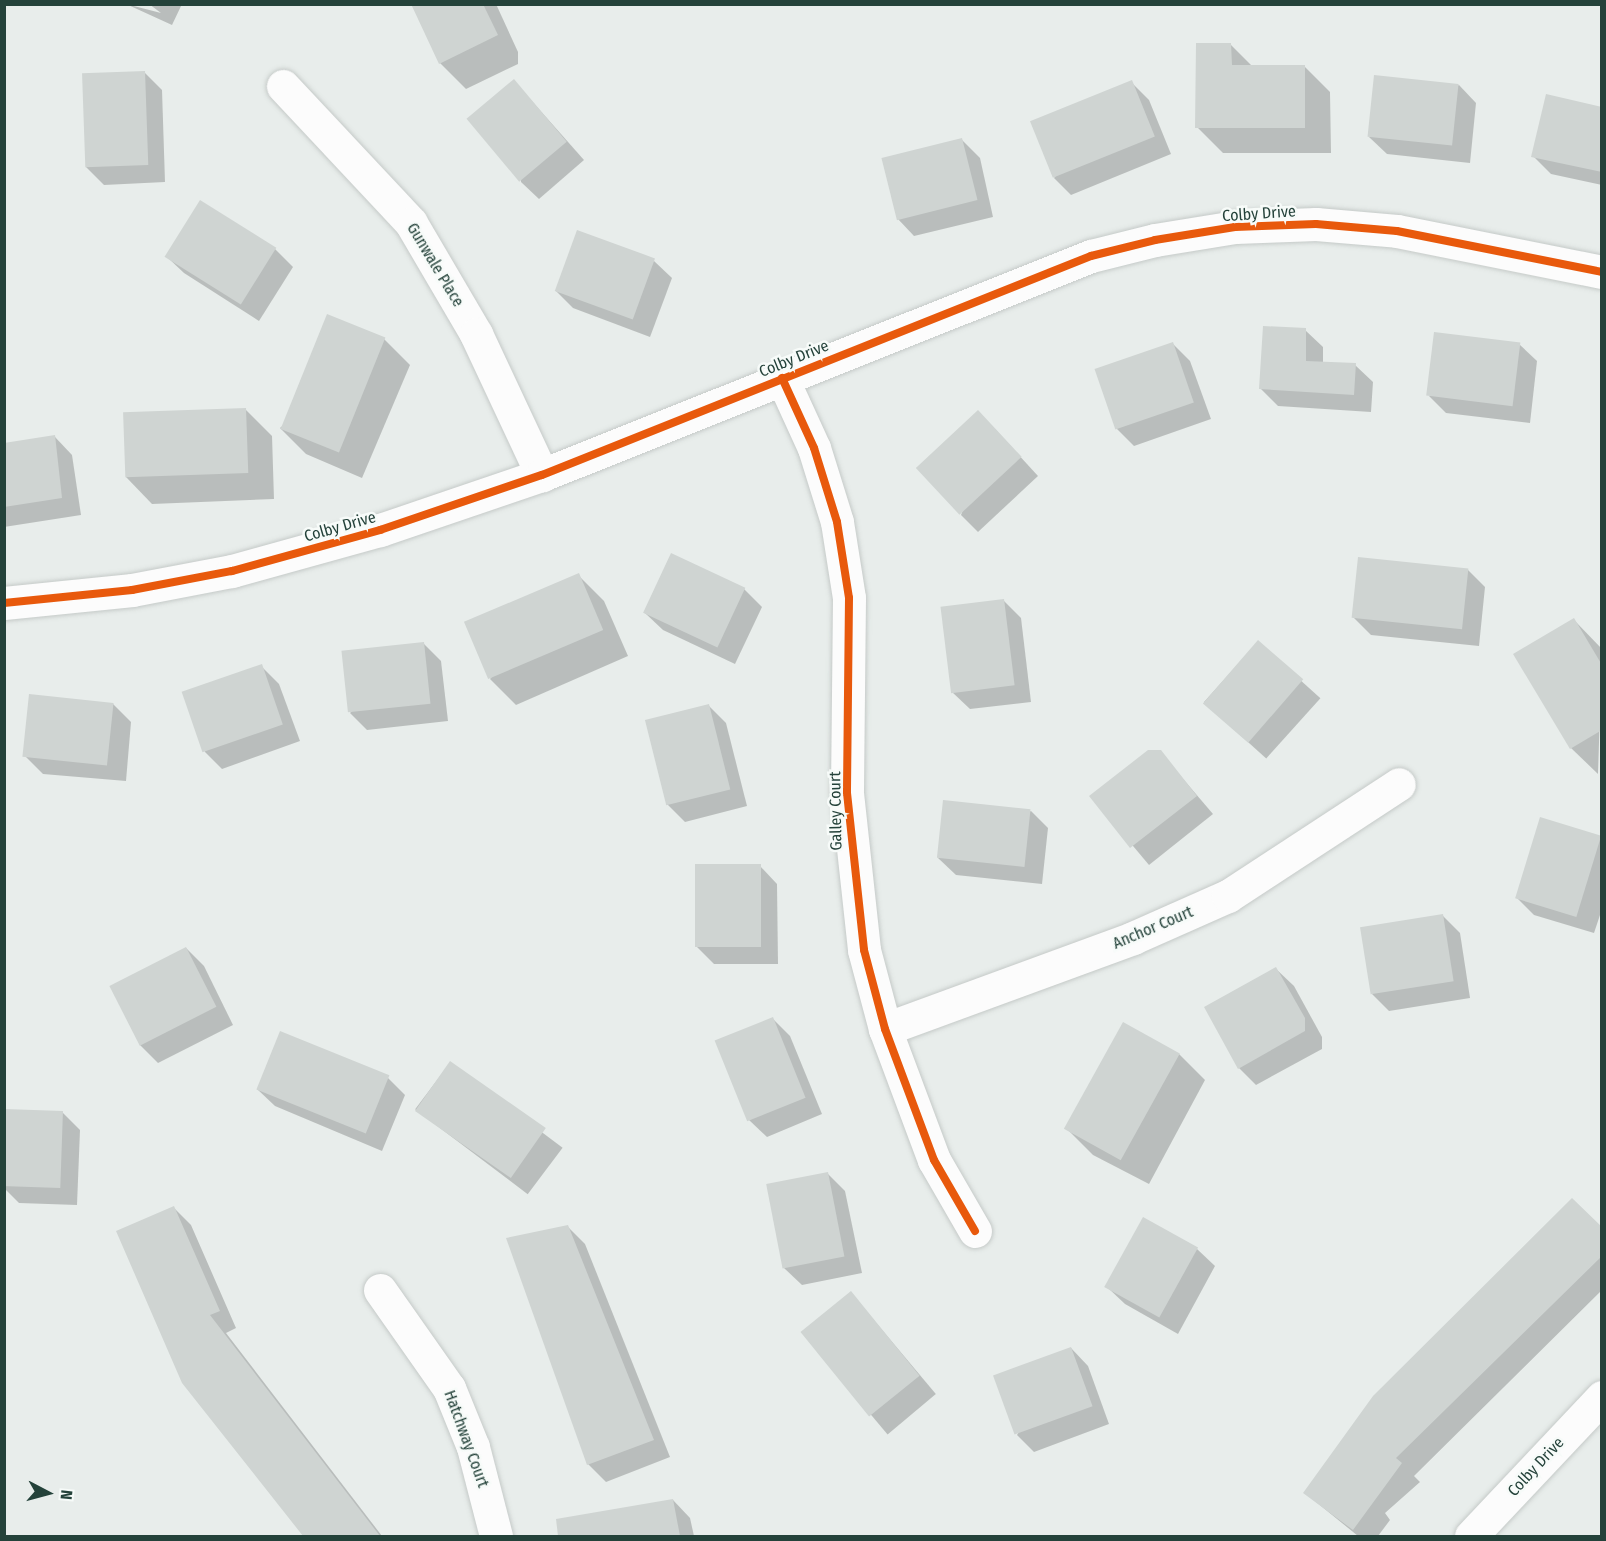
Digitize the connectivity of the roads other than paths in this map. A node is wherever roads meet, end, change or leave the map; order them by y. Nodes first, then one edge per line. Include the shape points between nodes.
1 (283, 86) dead end
2 (1602, 272) edge
3 (782, 378) junction
4 (542, 475) junction
5 (4, 603) edge
6 (1399, 784) dead end
7 (885, 1029) junction
8 (975, 1231) dead end
9 (380, 1290) dead end
10 (1602, 1397) edge
11 (496, 1536) edge
12 (1471, 1536) edge

1 - 4 street, Gunwale Place via 411,223 476,334
2 - 3 street, Colby Drive via 1397,231 1316,224 1235,227 1091,256
3 - 4 street, Colby Drive
3 - 7 street, Galley Court via 814,448 837,522 849,598 851,864 864,950
4 - 5 street, Colby Drive via 380,530 232,571 132,590
6 - 7 street, Anchor Court via 1228,896 1122,942
7 - 8 street, Galley Court via 934,1160
9 - 11 street, Hatchway Court via 449,1388 473,1447
10 - 12 street, Colby Drive

